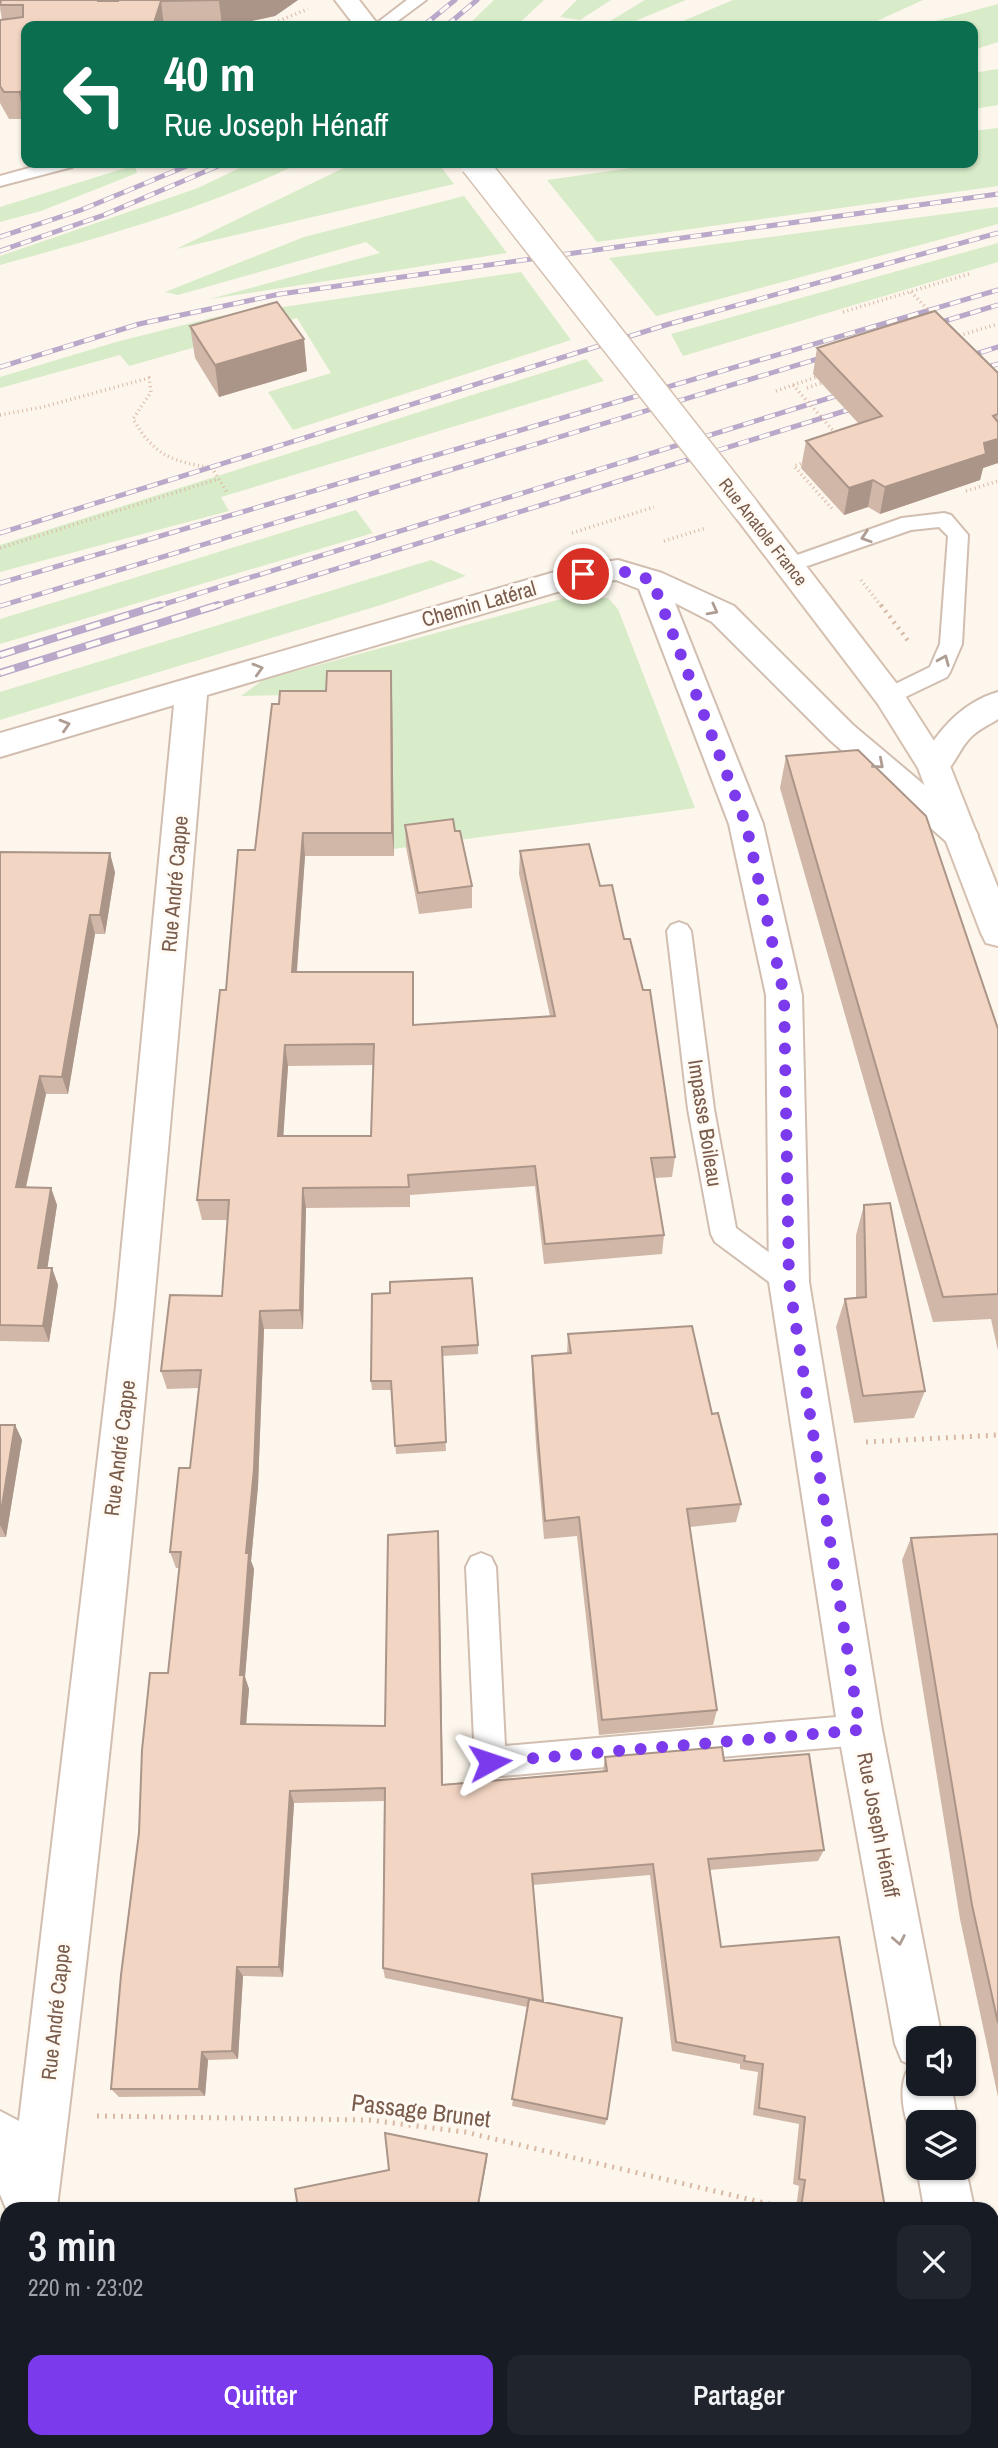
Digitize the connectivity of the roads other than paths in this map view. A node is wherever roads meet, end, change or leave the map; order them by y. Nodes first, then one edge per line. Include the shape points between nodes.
1 (418, 0) edge
2 (388, 21) edge
3 (48, 168) edge
4 (478, 168) edge
5 (0, 181) edge
6 (790, 565) junction
7 (652, 580) junction
8 (192, 688) junction
9 (889, 696) junction
10 (998, 703) edge
11 (0, 745) edge
12 (934, 766) junction
13 (961, 835) junction
14 (679, 931) dead end
15 (998, 933) edge
16 (789, 1282) junction
17 (481, 1567) dead end
18 (860, 1730) junction
19 (915, 2026) edge
20 (0, 2136) edge
21 (944, 2180) edge
22 (29, 2202) edge
23 (33, 2202) edge
24 (948, 2202) edge

1 - 2 lane
3 - 5 lane
4 - 6 street, Rue Anatole France, bridge
6 - 9 street, Rue Anatole France
9 -> 6 lane via 939,672 951,644 958,535 944,520 909,523
8 -> 7 street, Chemin Latéral via 583,574 618,570
7 -> 13 street, Chemin Latéral via 723,614 842,733
7 - 16 street, Rue Joseph Hénaff via 746,824 784,995
11 -> 8 street, Chemin Latéral
8 - 23 street, Rue André Cappe via 136,1306
9 - 12 street, Rue Anatole France
10 - 12 street via 959,729
12 - 13 street, Rue Anatole France
13 - 15 street, Rue Anatole France
14 - 16 lane, Impasse Boileau via 701,1109 724,1234
16 - 18 street, Rue Joseph Hénaff
17 - 18 lane via 490,1762
18 -> 19 street, Rue Joseph Hénaff
20 - 22 street
21 - 24 street

